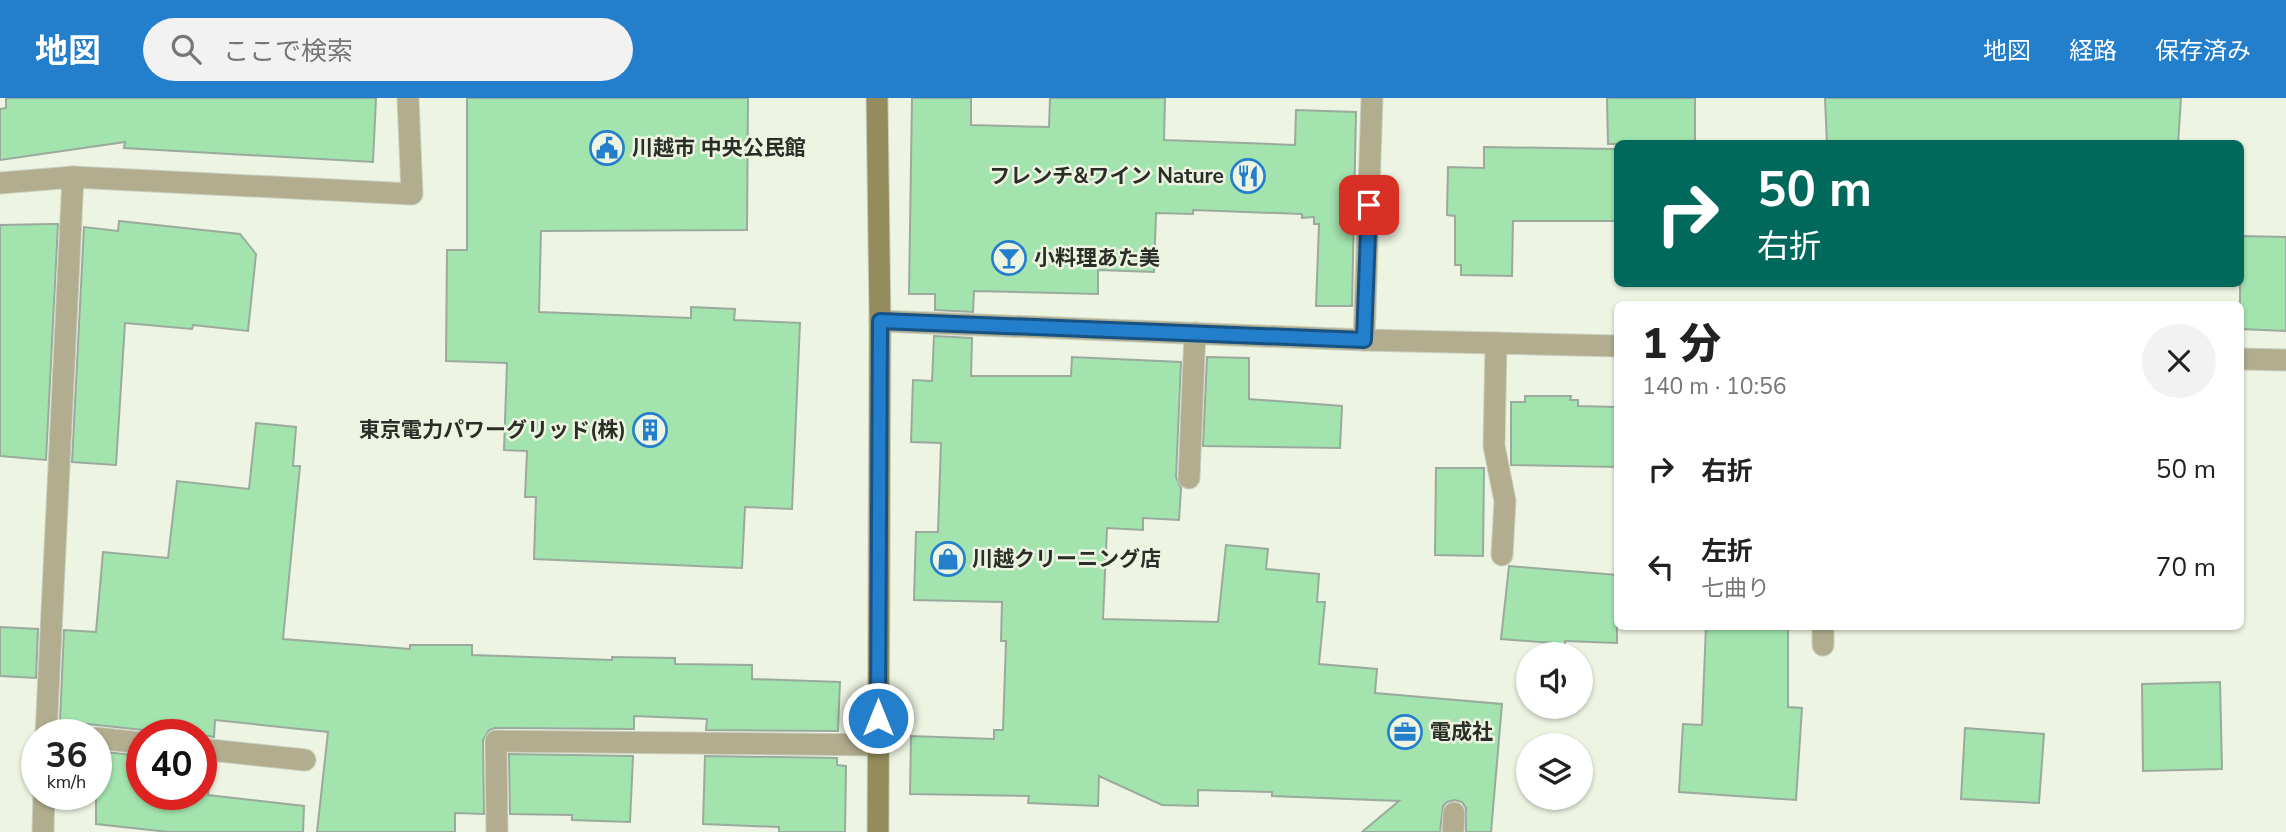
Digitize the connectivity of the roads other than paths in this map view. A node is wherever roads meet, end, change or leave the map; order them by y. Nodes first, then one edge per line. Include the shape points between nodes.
1 (408, 98) edge
2 (877, 98) edge
3 (1372, 98) edge
4 (73, 177) junction
5 (0, 183) edge
6 (880, 321) junction
7 (1195, 333) junction
8 (1364, 340) junction
9 (1496, 342) junction
10 (1614, 346) edge
11 (2244, 359) edge
12 (2286, 360) edge
13 (1189, 478) dead end
14 (1502, 555) dead end
15 (54, 719) edge
16 (878, 745) junction
17 (217, 751) edge
18 (305, 760) dead end
19 (44, 810) edge
20 (43, 832) edge
21 (497, 832) edge
22 (878, 832) edge

1 - 4 street via 412,194
2 - 6 street
3 - 8 street
4 - 5 street
4 - 15 street
6 - 7 street
6 - 16 street
7 - 8 street
7 - 13 street
8 - 9 street
9 - 10 street
9 - 14 street via 1494,446 1505,500
11 - 12 street
16 - 21 street via 496,741
16 - 22 street
17 - 18 street
19 - 20 street

